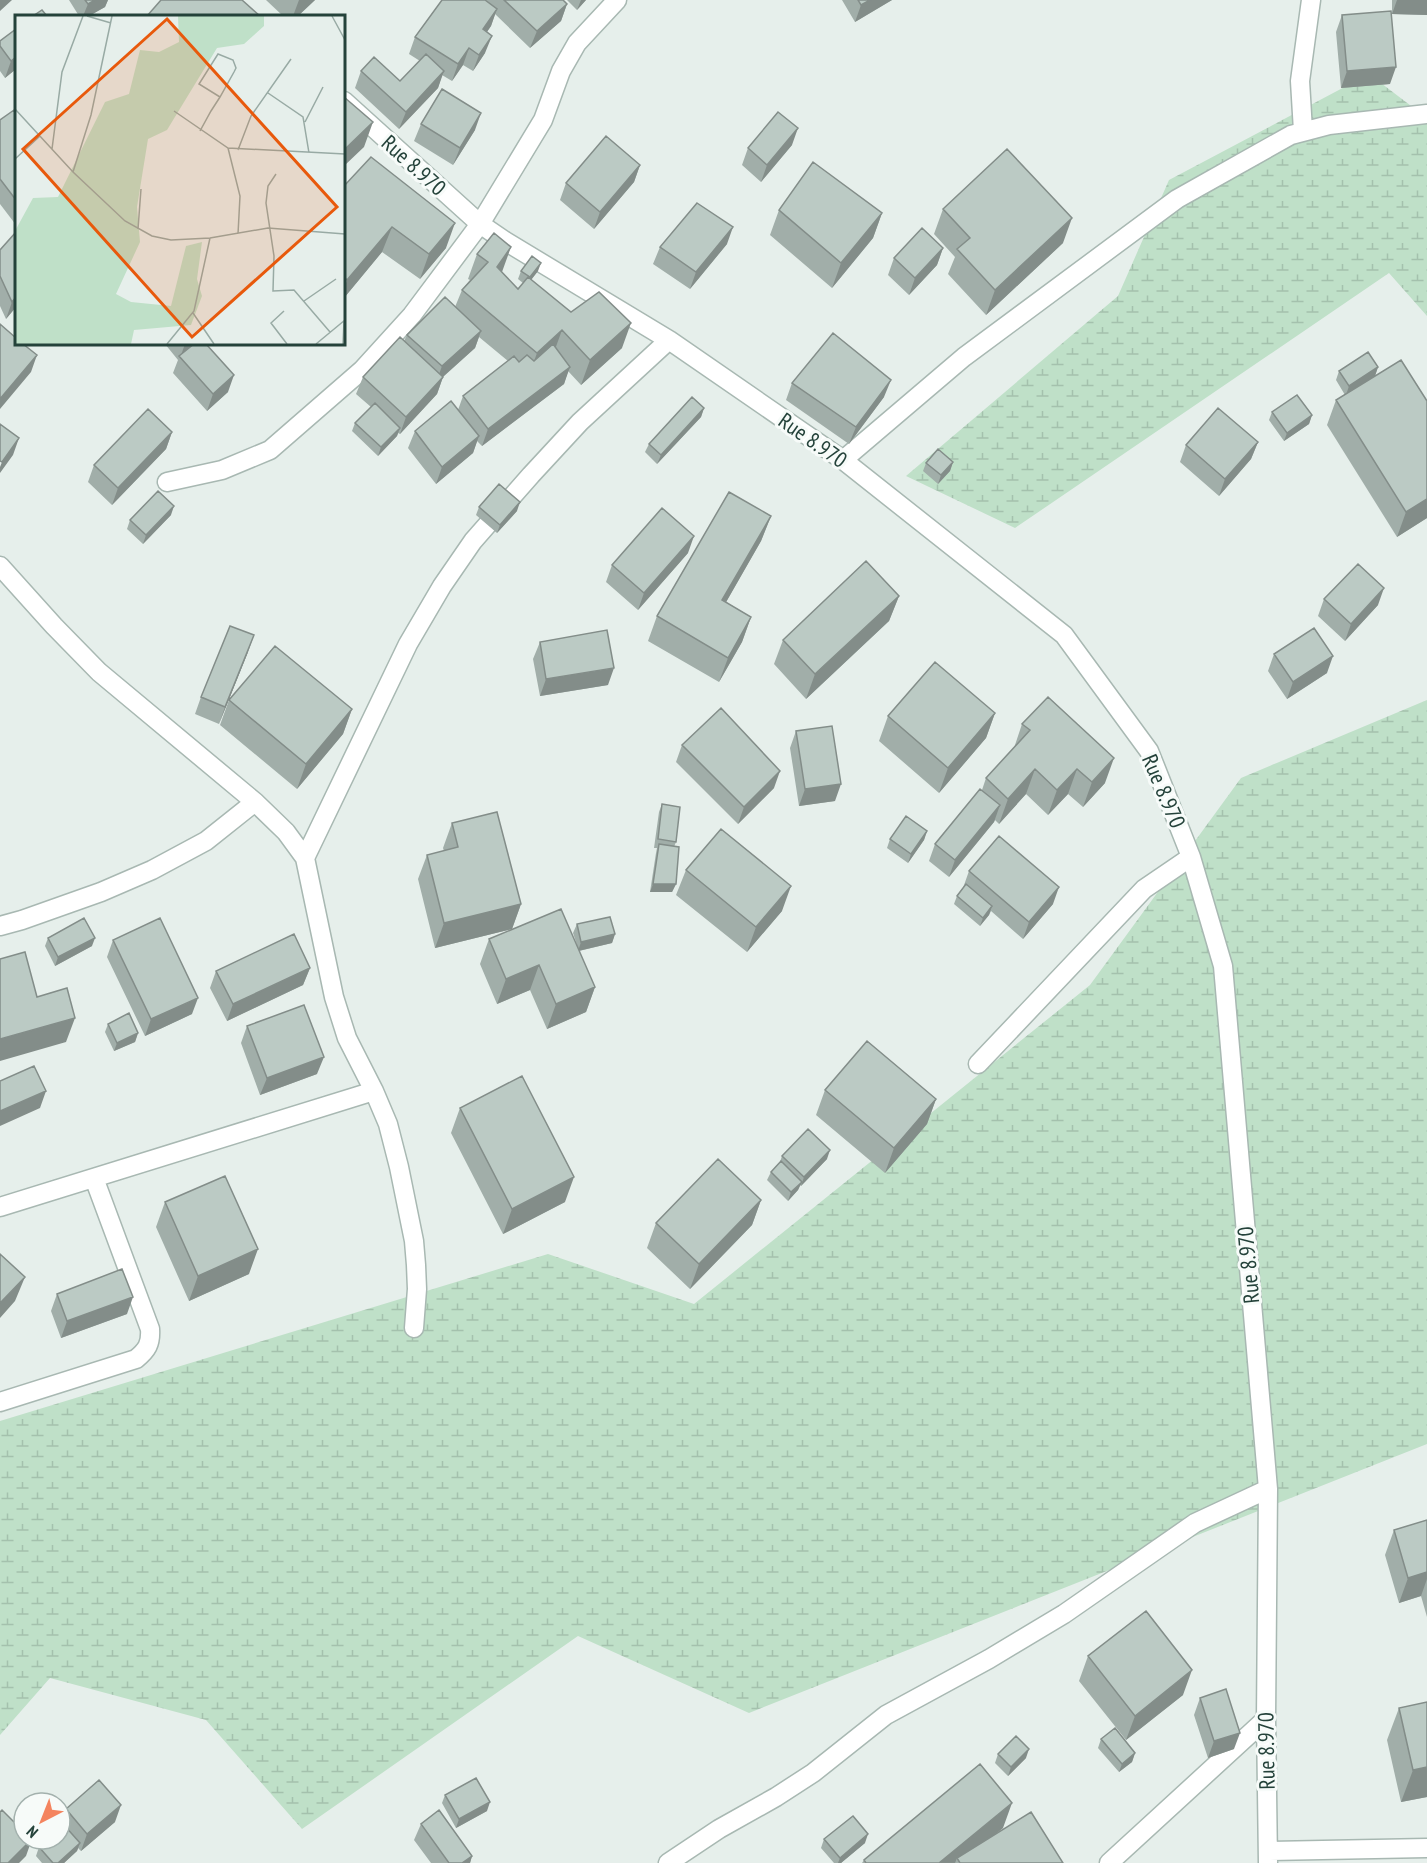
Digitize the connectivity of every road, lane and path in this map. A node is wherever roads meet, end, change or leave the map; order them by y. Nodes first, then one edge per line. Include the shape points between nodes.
1 (617, 0) edge
2 (1311, 0) edge
3 (345, 102) edge
4 (1427, 114) edge
5 (1304, 131) junction
6 (480, 224) junction
7 (669, 340) junction
8 (843, 460) junction
9 (167, 482) dead end
10 (0, 566) edge
11 (255, 802) junction
12 (1191, 857) junction
13 (305, 858) junction
14 (0, 926) edge
15 (978, 1065) dead end
16 (374, 1090) junction
17 (94, 1178) junction
18 (0, 1207) edge
19 (414, 1328) dead end
20 (0, 1402) edge
21 (1268, 1489) junction
22 (1266, 1719) junction
23 (1427, 1848) edge
24 (1268, 1857) edge
25 (668, 1863) edge
26 (1109, 1863) edge

1 - 6 street via 577,44 561,71 543,120
2 - 5 street via 1300,81
3 - 6 street, Rue 8.970
4 - 5 street
5 - 8 street via 1177,199 964,357
6 - 7 street, Rue 8.970
6 - 9 street via 412,315 362,370 270,450 222,470
7 - 8 street, Rue 8.970
7 - 13 street via 580,422 473,541 408,644
8 - 12 street, Rue 8.970 via 1064,635 1149,751
10 - 11 street via 99,672
11 - 13 street via 286,832
11 - 14 street via 206,841 152,870 101,892
12 - 15 street via 1144,890
12 - 21 street, Rue 8.970 via 1224,966
13 - 16 street via 334,997 347,1038
16 - 17 street
16 - 19 street via 388,1124 414,1241
17 - 18 street
17 - 20 street via 150,1329 150,1341 136,1359
21 - 22 street, Rue 8.970
21 - 25 street via 1195,1523 1064,1614 886,1715 813,1773
22 - 24 street, Rue 8.970
22 - 26 street
23 - 24 street

